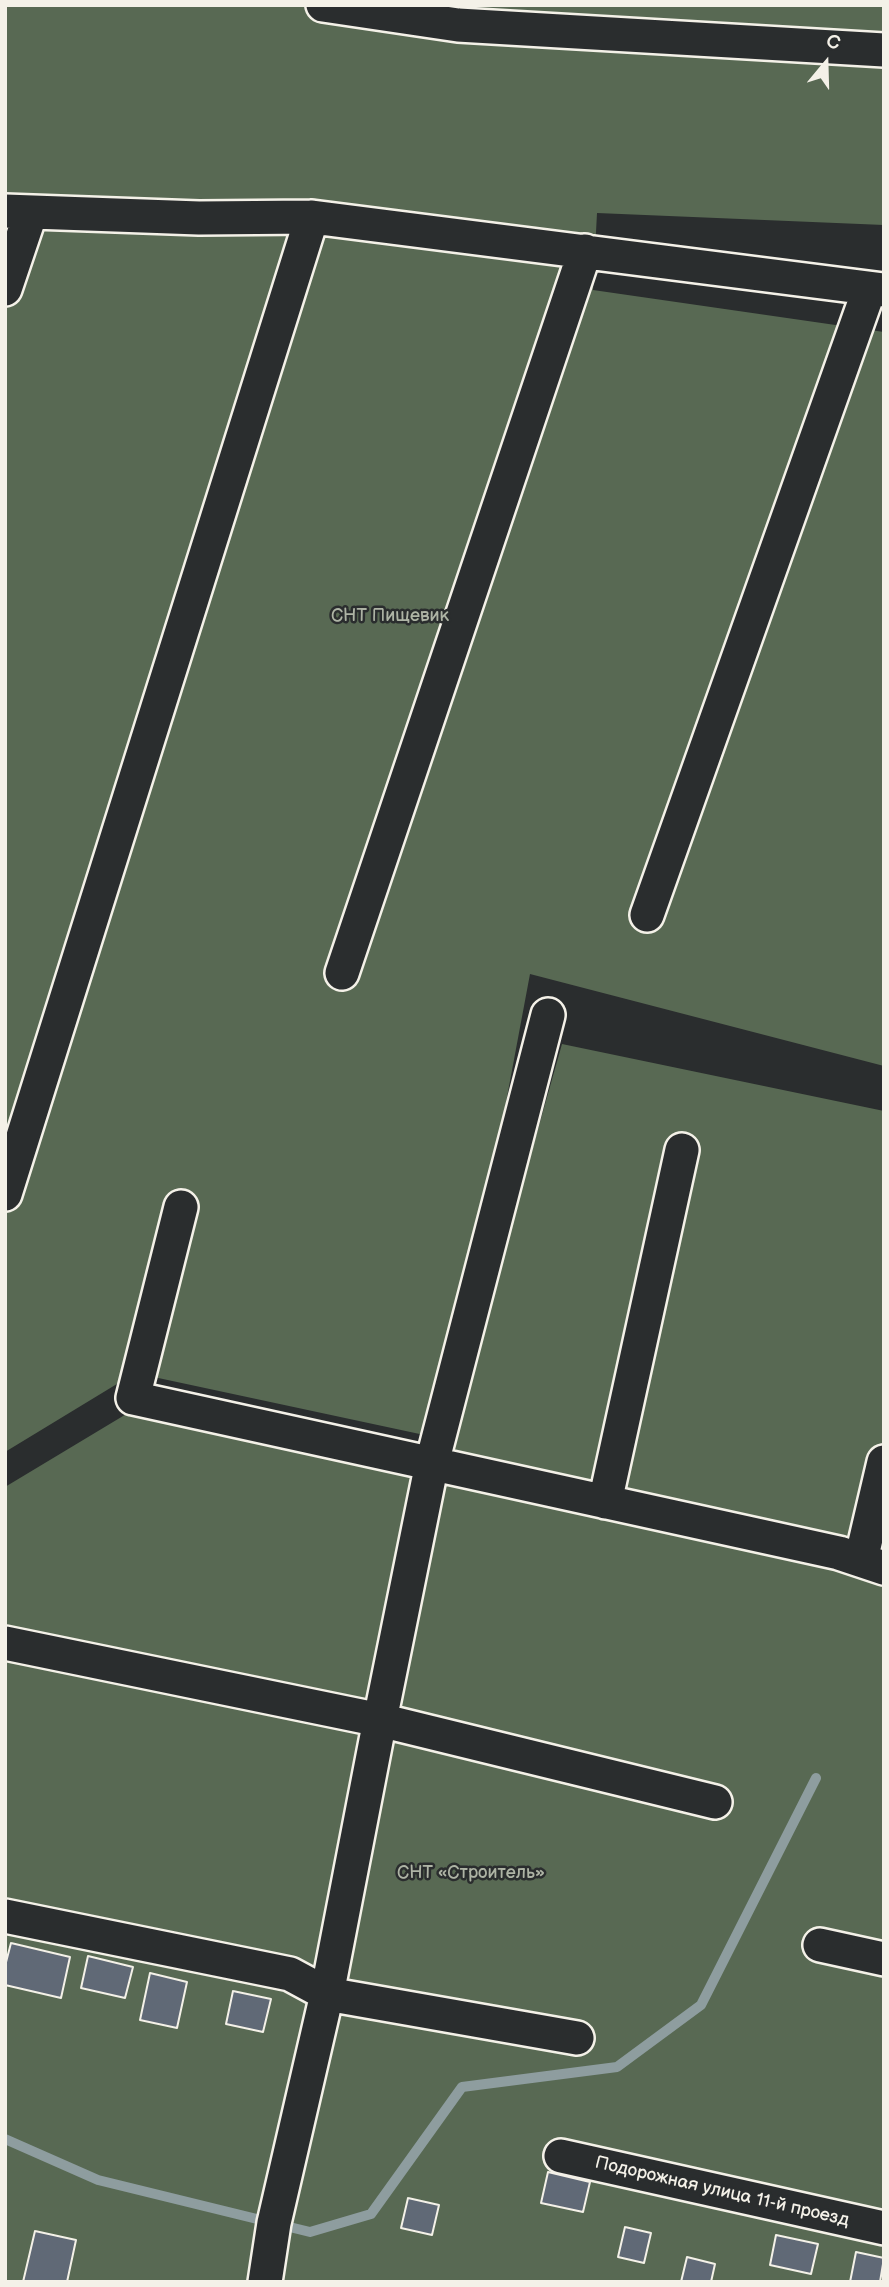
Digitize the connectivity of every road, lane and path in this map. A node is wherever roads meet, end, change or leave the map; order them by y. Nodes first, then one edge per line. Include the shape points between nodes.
1 (323, 5) edge
2 (884, 50) edge
3 (18, 212) edge
4 (312, 217) junction
5 (585, 251) junction
6 (5, 289) edge
7 (877, 290) edge
8 (647, 915) dead end
9 (342, 973) dead end
10 (548, 1015) dead end
11 (682, 1150) dead end
12 (5, 1194) edge
13 (181, 1207) dead end
14 (884, 1462) edge
15 (432, 1463) junction
16 (605, 1502) junction
17 (872, 1564) edge
18 (5, 1643) edge
19 (380, 1720) junction
20 (715, 1802) dead end
21 (5, 1916) edge
22 (820, 1945) dead end
23 (884, 1959) edge
24 (327, 1994) junction
25 (577, 2038) dead end
26 (561, 2156) dead end
27 (884, 2228) edge
28 (265, 2282) edge

1 - 2 street via 458,26
3 - 4 street
3 - 6 street
4 - 5 street
4 - 12 street
5 - 7 street
5 - 9 street
7 - 8 street
10 - 15 street
11 - 16 street
13 - 15 street via 133,1398
14 - 17 street
15 - 16 street
15 - 19 street
16 - 17 street
18 - 19 street
19 - 20 street
19 - 24 street
21 - 24 street via 290,1974
22 - 23 street
24 - 25 street
24 - 28 street via 274,2223
26 - 27 street, Подорожная улица 11-й проезд

